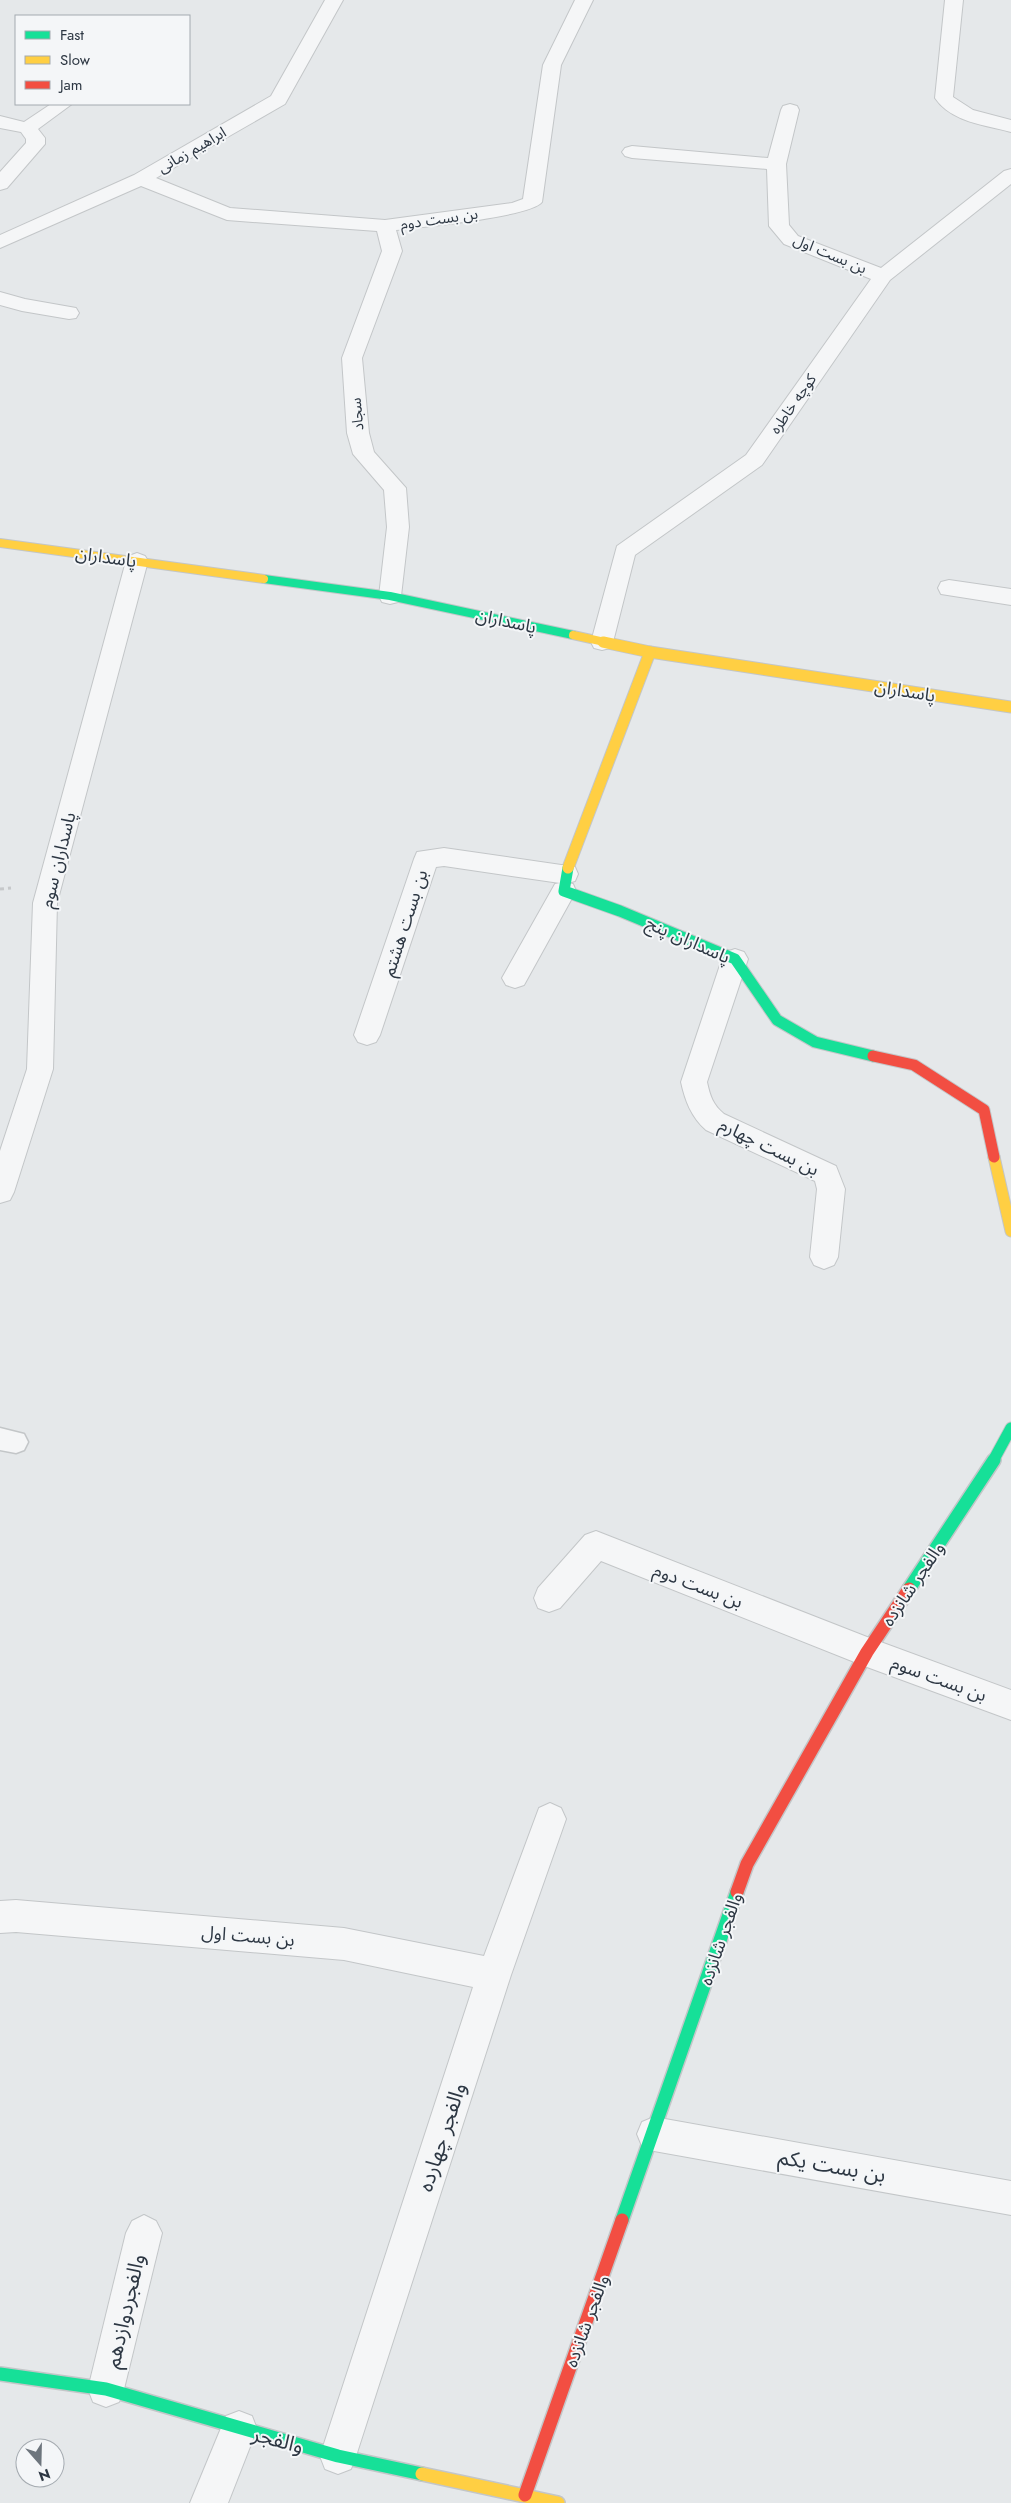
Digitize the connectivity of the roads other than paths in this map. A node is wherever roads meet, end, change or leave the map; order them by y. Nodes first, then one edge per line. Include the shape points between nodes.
1 (334, 0) edge
2 (584, 0) edge
3 (954, 0) edge
4 (62, 105) edge
5 (790, 110) dead end
6 (0, 122) edge
7 (1011, 126) edge
8 (28, 128) junction
9 (632, 152) dead end
10 (776, 164) junction
11 (1011, 175) edge
12 (141, 179) junction
13 (0, 184) edge
14 (385, 226) junction
15 (0, 242) edge
16 (883, 276) junction
17 (0, 298) edge
18 (69, 313) dead end
19 (0, 537) edge
20 (0, 542) edge
21 (17, 544) junction
22 (137, 561) junction
23 (949, 588) dead end
24 (390, 596) junction
25 (1011, 597) edge
26 (602, 642) junction
27 (650, 652) junction
28 (1011, 707) edge
29 (565, 882) junction
30 (735, 959) junction
31 (515, 978) dead end
32 (367, 1035) dead end
33 (0, 1192) edge
34 (1011, 1231) edge
35 (824, 1257) dead end
36 (1011, 1428) edge
37 (549, 1598) dead end
38 (867, 1652) junction
39 (1011, 1706) edge
40 (550, 1820) dead end
41 (0, 1917) edge
42 (494, 1975) junction
43 (654, 2134) junction
44 (1011, 2198) edge
45 (144, 2233) dead end
46 (0, 2374) edge
47 (106, 2389) junction
48 (239, 2429) junction
49 (338, 2456) junction
50 (525, 2495) junction
51 (209, 2503) edge
52 (558, 2503) edge

1 - 12 street, ابراهیم زمانی via 278,100
2 - 14 street, بن بست دوم via 552,65 532,202 516,208
3 - 7 street via 944,98 952,108 966,114
4 - 8 street
5 - 10 street, بن بست اول
6 - 8 street
8 - 13 street via 36,138 35,144
9 - 10 street
10 - 16 street, بن بست اول via 780,226 791,240
11 - 16 street, كوچه خاطره
12 - 14 street, بن بست دوم via 227,214
12 - 15 street, ابراهیم زمانی
14 - 24 street, سجاد via 392,251 352,358 358,433 364,454 394,488 398,527
16 - 26 street, كوچه خاطره via 754,460 625,551
17 - 18 street
19 - 21 street
20 - 21 street, پاسداران
21 - 22 street, پاسداران
22 - 24 street, پاسداران
22 - 33 street, پاسداران سوم via 45,903 40,1069
23 - 25 street
24 - 26 street, پاسداران
26 - 27 street, پاسداران
27 - 28 street, پاسداران
27 - 29 street
29 - 30 street, پاسداران پنج via 620,911
29 - 31 street
29 - 32 street, بن بست هشتم via 444,857 426,859
30 - 34 street, پاسداران پنج via 777,1020 815,1042 914,1065 984,1110
30 - 35 street, بن بست چهارم via 694,1082 698,1098 704,1114 715,1122 826,1174 831,1189
36 - 38 street, والفجر شانزده via 998,1454
37 - 38 street, بن بست دوم via 596,1545
38 - 39 street, بن بست سوم
38 - 43 street, والفجر شانزده via 747,1864
40 - 42 street, والفجر چهارده
41 - 42 street, بن بست اول via 344,1944
42 - 49 street, والفجر چهارده
43 - 44 street, بن بست یکم
43 - 50 street, والفجر شانزده
45 - 47 street, والفجردوازدهم
46 - 47 street, والفجر
47 - 48 street, والفجر
48 - 49 street, والفجر
48 - 51 street
49 - 50 street, والفجر
50 - 52 street, والفجر

